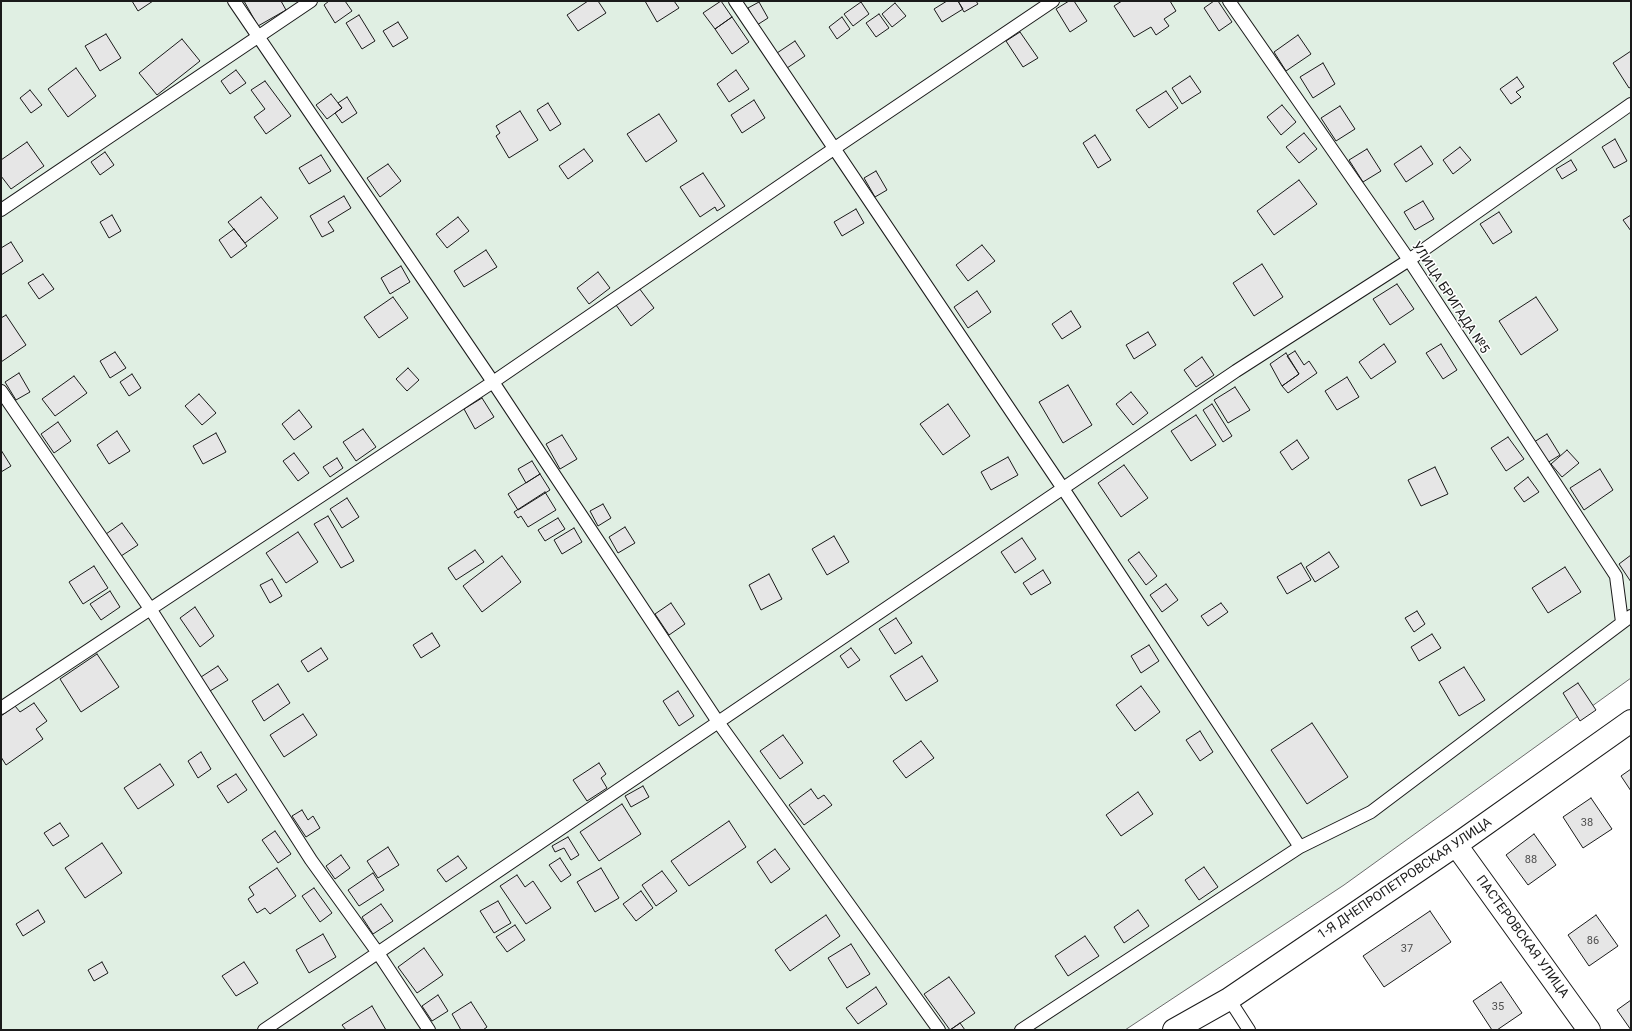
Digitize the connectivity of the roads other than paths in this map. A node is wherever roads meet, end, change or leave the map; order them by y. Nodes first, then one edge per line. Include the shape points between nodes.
1 (234, 1) edge
2 (311, 1) edge
3 (735, 1) edge
4 (1053, 1) edge
5 (1229, 1) edge
6 (257, 37) junction
7 (1631, 104) edge
8 (835, 148) junction
9 (1, 210) edge
10 (1409, 260) junction
11 (493, 382) junction
12 (1, 391) edge
13 (1064, 490) junction
14 (151, 610) junction
15 (1626, 619) edge
16 (1, 708) edge
17 (1631, 721) edge
18 (718, 722) junction
19 (1456, 845) junction
20 (1300, 847) junction
21 (378, 953) junction
22 (1229, 999) junction
23 (264, 1030) edge
24 (429, 1030) edge
25 (939, 1030) edge
26 (1021, 1030) edge
27 (1174, 1030) edge
28 (1249, 1030) edge
29 (1589, 1030) edge

1 - 6 lane
2 - 6 lane
3 - 8 lane
4 - 8 lane
5 - 10 lane, УЛИЦА БРИГАДА №5
6 - 9 lane
6 - 11 lane
7 - 10 lane
8 - 11 lane
8 - 13 lane
10 - 13 lane via 1236,372
10 - 15 lane, УЛИЦА БРИГАДА №5 via 1616,576
11 - 14 lane
11 - 18 lane
12 - 14 lane
13 - 18 lane
13 - 20 lane
14 - 16 lane
14 - 21 lane via 311,860
15 - 20 lane via 1372,812
17 - 19 street, 1-Я ДНЕПРОПЕТРОВСКАЯ УЛИЦА
18 - 21 lane
18 - 25 lane
19 - 22 street, 1-Я ДНЕПРОПЕТРОВСКАЯ УЛИЦА
19 - 29 street, ПАСТЕРОВСКАЯ УЛИЦА
20 - 26 lane
21 - 23 lane
21 - 24 lane
22 - 27 street, 1-Я ДНЕПРОПЕТРОВСКАЯ УЛИЦА
22 - 28 lane

